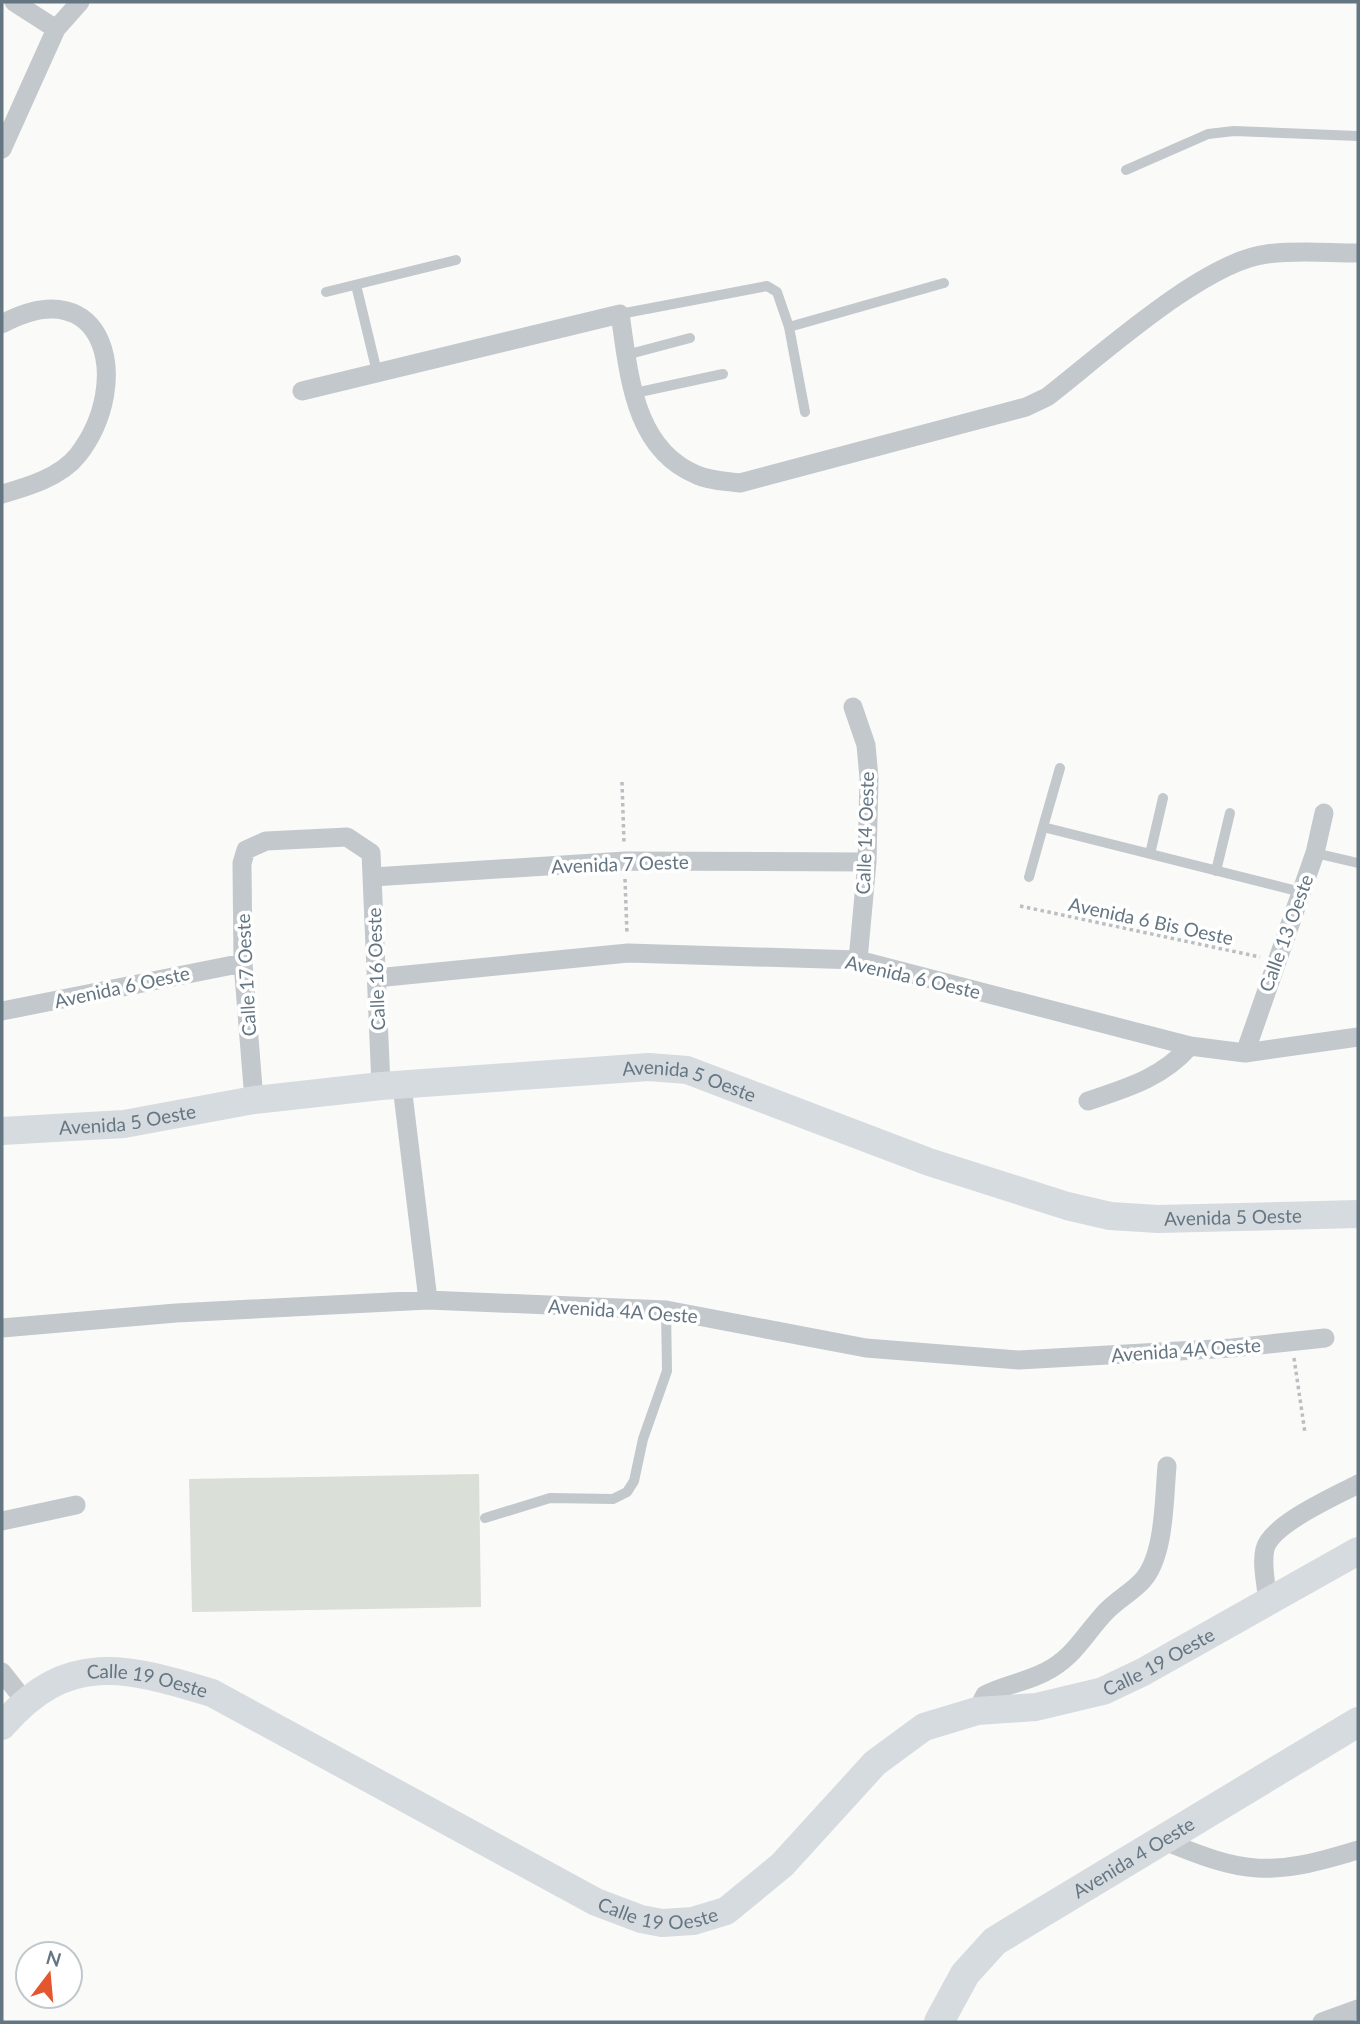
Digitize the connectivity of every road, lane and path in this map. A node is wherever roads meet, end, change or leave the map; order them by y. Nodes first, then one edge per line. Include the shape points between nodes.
1 (14, 2) edge
2 (80, 2) edge
3 (57, 29) junction
4 (1358, 136) edge
5 (2, 149) edge
6 (1126, 170) dead end
7 (1358, 253) edge
8 (456, 260) dead end
9 (944, 283) dead end
10 (356, 285) junction
11 (326, 292) dead end
12 (620, 314) junction
13 (2, 324) edge
14 (789, 327) junction
15 (690, 338) dead end
16 (626, 355) junction
17 (377, 372) junction
18 (723, 374) dead end
19 (302, 391) dead end
20 (635, 393) junction
21 (805, 412) dead end
22 (2, 494) edge
23 (853, 707) dead end
24 (1060, 768) dead end
25 (1163, 798) dead end
26 (1230, 813) dead end
27 (1324, 813) dead end
28 (1043, 827) junction
29 (246, 850) joint
30 (1315, 853) junction
31 (1150, 854) junction
32 (867, 862) junction
33 (1358, 863) edge
34 (1216, 871) junction
35 (373, 877) junction
36 (1029, 877) dead end
37 (1301, 892) junction
38 (1020, 906) dead end
39 (1276, 958) junction
40 (858, 960) junction
41 (243, 962) junction
42 (376, 978) junction
43 (2, 1011) edge
44 (1358, 1037) edge
45 (1190, 1046) junction
46 (1245, 1053) junction
47 (392, 1086) junction
48 (254, 1100) junction
49 (1088, 1101) dead end
50 (2, 1131) edge
51 (1358, 1214) edge
52 (428, 1300) junction
53 (666, 1310) junction
54 (2, 1328) edge
55 (1325, 1338) dead end
56 (1291, 1342) junction
57 (1305, 1433) dead end
58 (1167, 1466) dead end
59 (1358, 1484) edge
60 (76, 1505) dead end
61 (485, 1518) dead end
62 (2, 1521) edge
63 (1358, 1551) edge
64 (1268, 1604) junction
65 (2, 1672) edge
66 (24, 1700) junction
67 (977, 1711) junction
68 (1358, 1722) edge
69 (2, 1726) edge
70 (1160, 1839) junction
71 (1358, 1850) edge
72 (1354, 2007) edge
73 (939, 2022) edge
74 (1322, 2022) edge

1 - 3 street
2 - 3 street
3 - 5 street
4 - 6 lane via 1208,134
7 - 20 street via 1265,254 1231,264 1192,285 1047,397 1026,407 740,483 698,476 664,455 642,425
8 - 10 lane
9 - 14 lane
10 - 11 lane
10 - 17 lane
12 - 14 lane via 766,286 777,292
12 - 16 street
12 - 17 street
13 - 22 street via 28,310 62,311 88,321 103,343 107,374 105,405 77,456 44,480
14 - 21 lane
15 - 16 lane
16 - 20 street
17 - 19 street
18 - 20 lane
23 - 32 street, Calle 14 Oeste via 866,745 869,778
24 - 28 lane
25 - 31 lane
26 - 34 lane
27 - 30 street, Calle 13 Oeste
28 - 31 lane
28 - 36 lane
29 - 35 street, Calle 16 Oeste via 267,841 347,837 371,853
29 - 41 street, Calle 17 Oeste via 242,863
30 - 33 lane
30 - 37 street, Calle 13 Oeste
31 - 34 lane
32 - 35 street, Avenida 7 Oeste via 625,861
32 - 40 street, Calle 14 Oeste
34 - 37 lane
35 - 42 street, Calle 16 Oeste
37 - 39 street, Calle 13 Oeste
38 - 39 path, Avenida 6 Bis Oeste via 1244,956
39 - 46 street, Calle 13 Oeste
40 - 42 street, Avenida 6 Oeste via 628,953
40 - 45 street, Avenida 6 Oeste
41 - 43 street, Avenida 6 Oeste
41 - 48 street, Calle 17 Oeste
42 - 47 street, Calle 16 Oeste
44 - 46 street, Avenida 6 Oeste
45 - 46 street, Avenida 6 Oeste
45 - 49 street via 1155,1076
47 - 48 street, Avenida 5 Oeste
47 - 51 street, Avenida 5 Oeste via 638,1068 687,1070 929,1162 1110,1216
47 - 52 street, Calle 16 Oeste
48 - 50 street, Avenida 5 Oeste via 124,1124
52 - 53 street, Avenida 4A Oeste
52 - 54 street, Avenida 4A Oeste via 176,1312
53 - 56 street, Avenida 4A Oeste via 933,1356 1019,1360 1109,1357
53 - 61 lane via 667,1371 627,1493 613,1499 550,1498
55 - 56 street, Avenida 4A Oeste
56 - 57 path
58 - 67 street via 1158,1548 1143,1580 1109,1607 1063,1661 985,1695
59 - 64 street via 1272,1537 1265,1554
60 - 62 street
63 - 64 street, Calle 19 Oeste
64 - 67 street, Calle 19 Oeste via 1103,1691 1036,1707
65 - 66 street
66 - 67 street, Calle 19 Oeste via 52,1683 103,1670 145,1674 212,1693 596,1902 641,1919 679,1923 711,1918 759,1887 875,1763 912,1734 940,1720
66 - 69 street, Calle 19 Oeste
68 - 70 main road, Avenida 4 Oeste
70 - 71 street via 1232,1867 1268,1870 1302,1867
70 - 73 main road, Avenida 4 Oeste via 995,1941 965,1974
72 - 74 street

